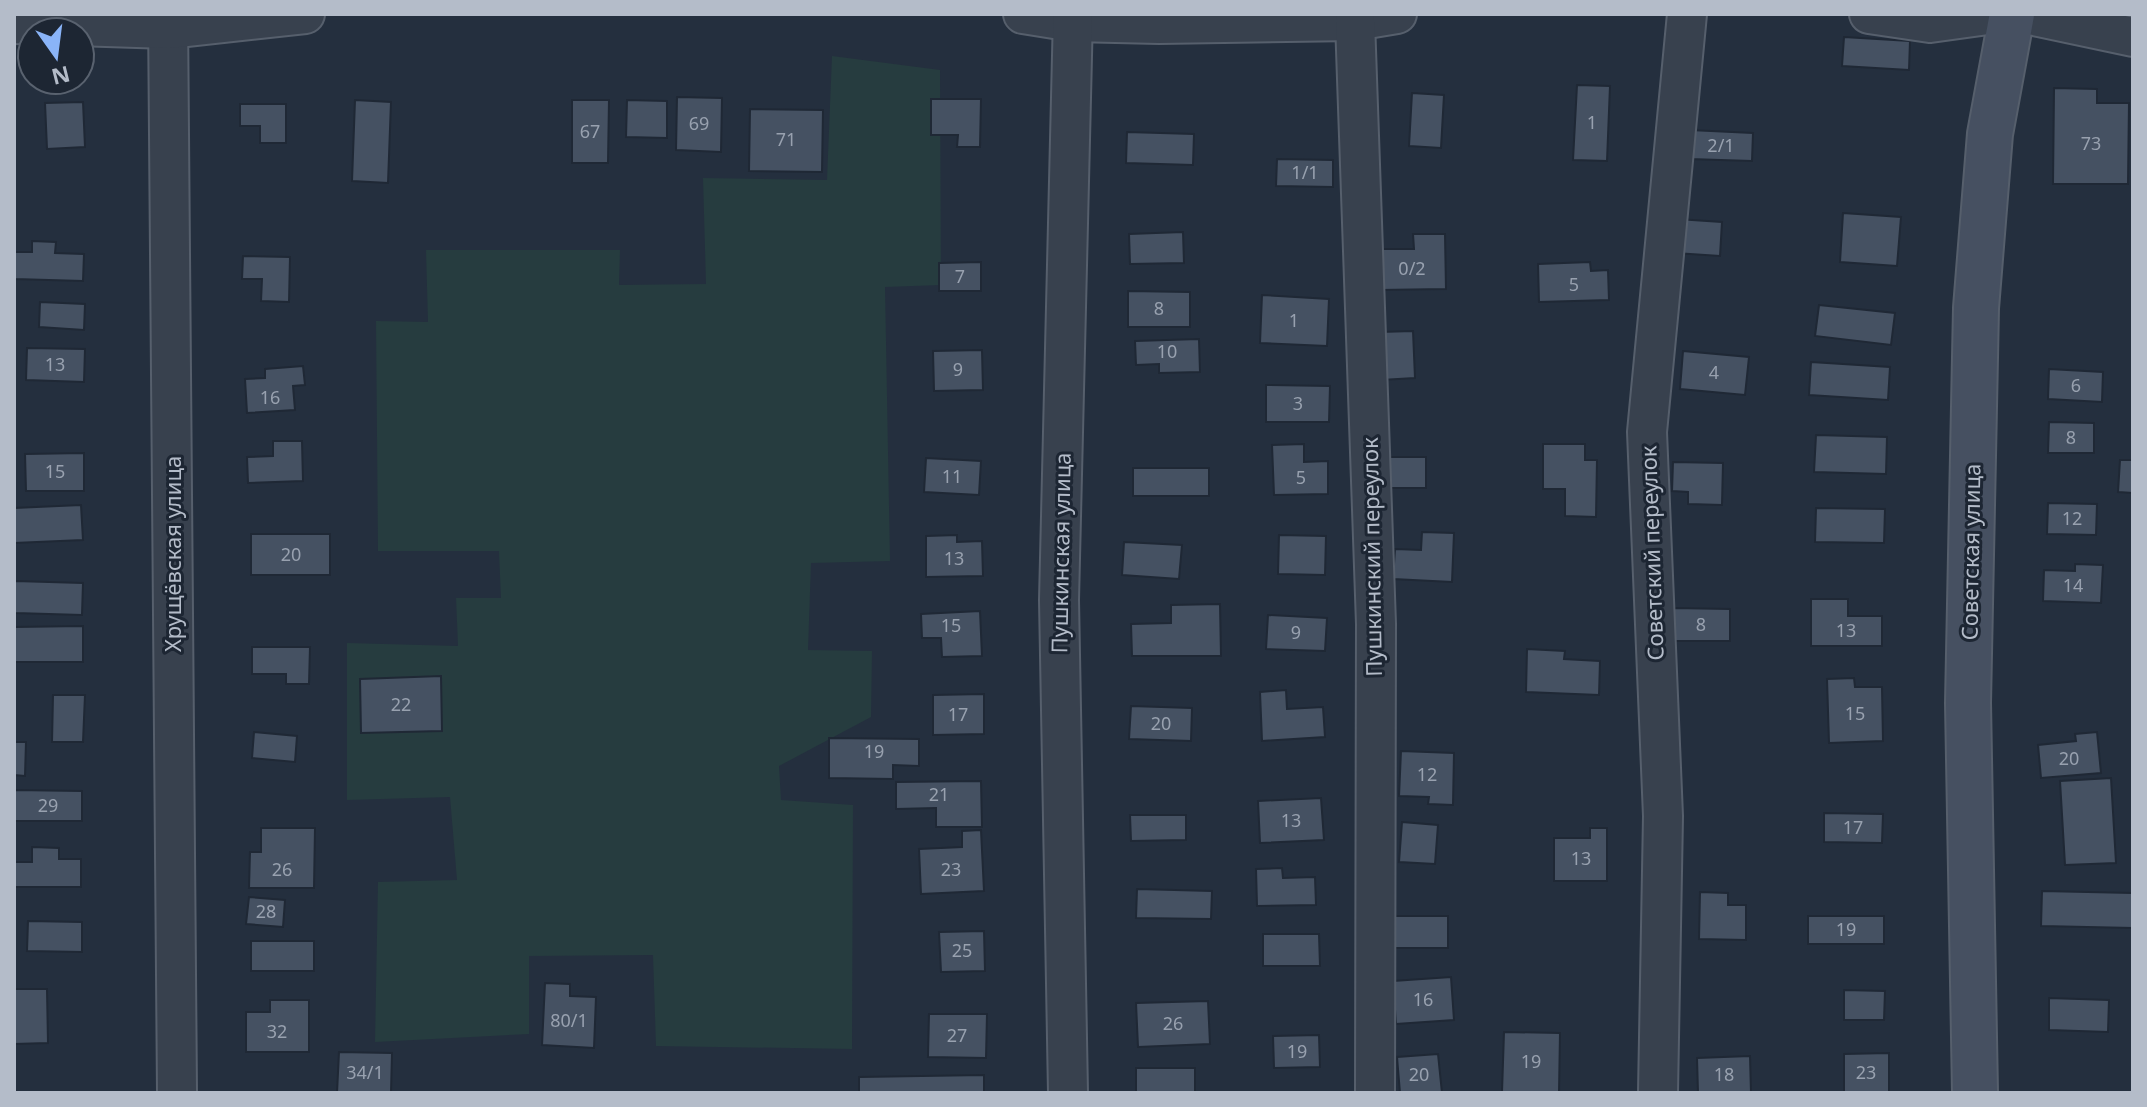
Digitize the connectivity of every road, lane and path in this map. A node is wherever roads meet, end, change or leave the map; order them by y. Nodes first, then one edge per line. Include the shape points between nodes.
1 (305, 14) edge
2 (1023, 14) edge
3 (1397, 14) edge
4 (1687, 14) edge
5 (1869, 14) edge
6 (1995, 14) edge
7 (2012, 14) edge
8 (2025, 14) edge
9 (1073, 18) edge
10 (1355, 21) junction
11 (168, 22) edge
12 (14, 24) edge
13 (2133, 37) edge
14 (177, 1093) edge
15 (1068, 1093) edge
16 (1375, 1093) edge
17 (1658, 1093) edge
18 (1975, 1093) edge

1 - 11 street
2 - 9 street
3 - 10 street
4 - 17 street, Советский переулок via 1647,432 1663,816
5 - 6 street via 1930,23
7 - 18 main road, Советская улица via 1990,134 1976,308 1968,703
8 - 13 street
9 - 10 street via 1159,24
9 - 15 street, Пушкинская улица via 1059,600
10 - 16 street, Пушкинский переулок via 1376,624
11 - 12 street
11 - 14 street, Хрущёвская улица

